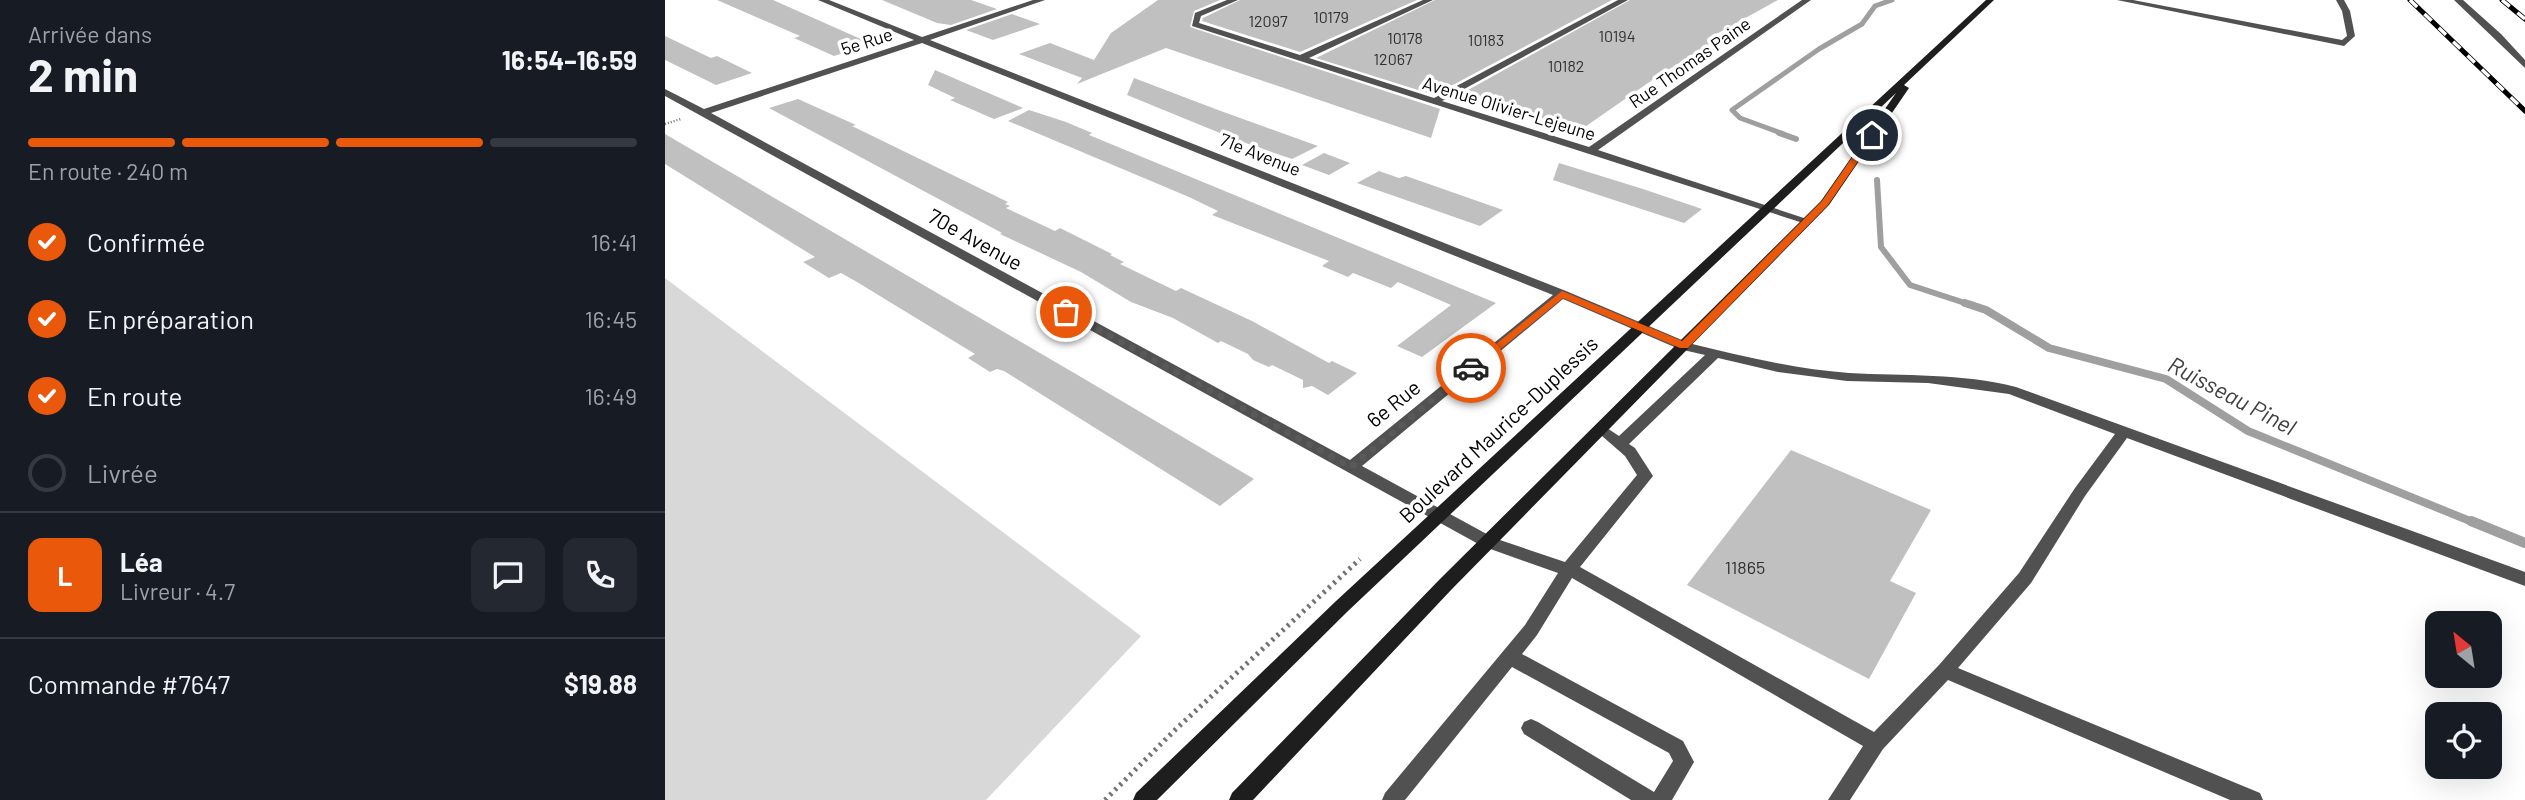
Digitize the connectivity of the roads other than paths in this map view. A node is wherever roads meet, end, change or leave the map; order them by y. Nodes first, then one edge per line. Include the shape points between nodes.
1 (822, 0) edge
2 (1041, 0) edge
3 (1234, 0) edge
4 (1429, 0) edge
5 (1624, 0) edge
6 (1807, 0) edge
7 (1990, 0) edge
8 (2121, 0) edge
9 (2340, 0) edge
10 (2458, 0) edge
11 (922, 40) junction
12 (1299, 59) junction
13 (2525, 65) edge
14 (1919, 66) junction
15 (665, 92) edge
16 (1433, 102) junction
17 (702, 113) junction
18 (1590, 151) junction
19 (1765, 208) junction
20 (1807, 221) junction
21 (1562, 294) junction
22 (1640, 327) junction
23 (1684, 346) junction
24 (1714, 354) junction
25 (1601, 429) junction
26 (2124, 432) junction
27 (1620, 444) junction
28 (1351, 467) junction
29 (1440, 515) junction
30 (1488, 542) junction
31 (1568, 570) junction
32 (2525, 579) edge
33 (1509, 656) junction
34 (1945, 671) junction
35 (1531, 728) dead end
36 (1876, 743) junction
37 (1143, 800) edge
38 (1239, 800) edge
39 (1392, 800) edge
40 (1649, 800) edge
41 (1661, 800) edge
42 (1837, 800) edge
43 (2253, 800) edge

1 - 11 street, 71e Avenue
2 - 11 street, 5e Rue
3 - 12 street, Avenue Olivier-Lejeune via 1198,15 1195,24
4 - 12 street
5 - 16 street
6 - 18 street, Rue Thomas Paine
7 - 14 street, Boulevard Maurice-Duplessis
8 - 9 street via 2344,43 2351,36
10 - 13 street
11 - 17 street, 5e Rue
11 - 21 street, 71e Avenue
12 - 16 street, Avenue Olivier-Lejeune
14 - 19 street, Boulevard Maurice-Duplessis
14 - 20 street, Boulevard Maurice-Duplessis via 1825,203
15 - 17 street, 70e Avenue
16 - 18 street, Avenue Olivier-Lejeune
17 - 28 street, 70e Avenue
18 - 19 street, Avenue Olivier-Lejeune
19 - 20 street, Avenue Olivier-Lejeune
19 - 22 street, Boulevard Maurice-Duplessis
20 - 23 street, Boulevard Maurice-Duplessis
21 - 22 street, 71e Avenue
21 - 28 street, 6e Rue
22 - 23 street, 71e Avenue
22 - 29 street, Boulevard Maurice-Duplessis
23 - 24 street, 71e Avenue
23 - 25 street, Boulevard Maurice-Duplessis
24 - 26 street, 71e Avenue via 1847,377 1928,379 2011,390
24 - 27 street
25 - 27 street
25 - 30 street, Boulevard Maurice-Duplessis
26 - 32 street, 71e Avenue
26 - 34 street via 2025,578
27 - 31 street via 1646,476
28 - 29 street, 70e Avenue
29 - 30 street, 70e Avenue
29 - 37 street, Boulevard Maurice-Duplessis
30 - 31 street, 70e Avenue
30 - 38 street, Boulevard Maurice-Duplessis
31 - 33 street
31 - 36 street, 70e Avenue
33 - 39 street
33 - 41 street via 1676,747 1684,762
34 - 36 street
34 - 43 street
35 - 40 street
36 - 42 street

